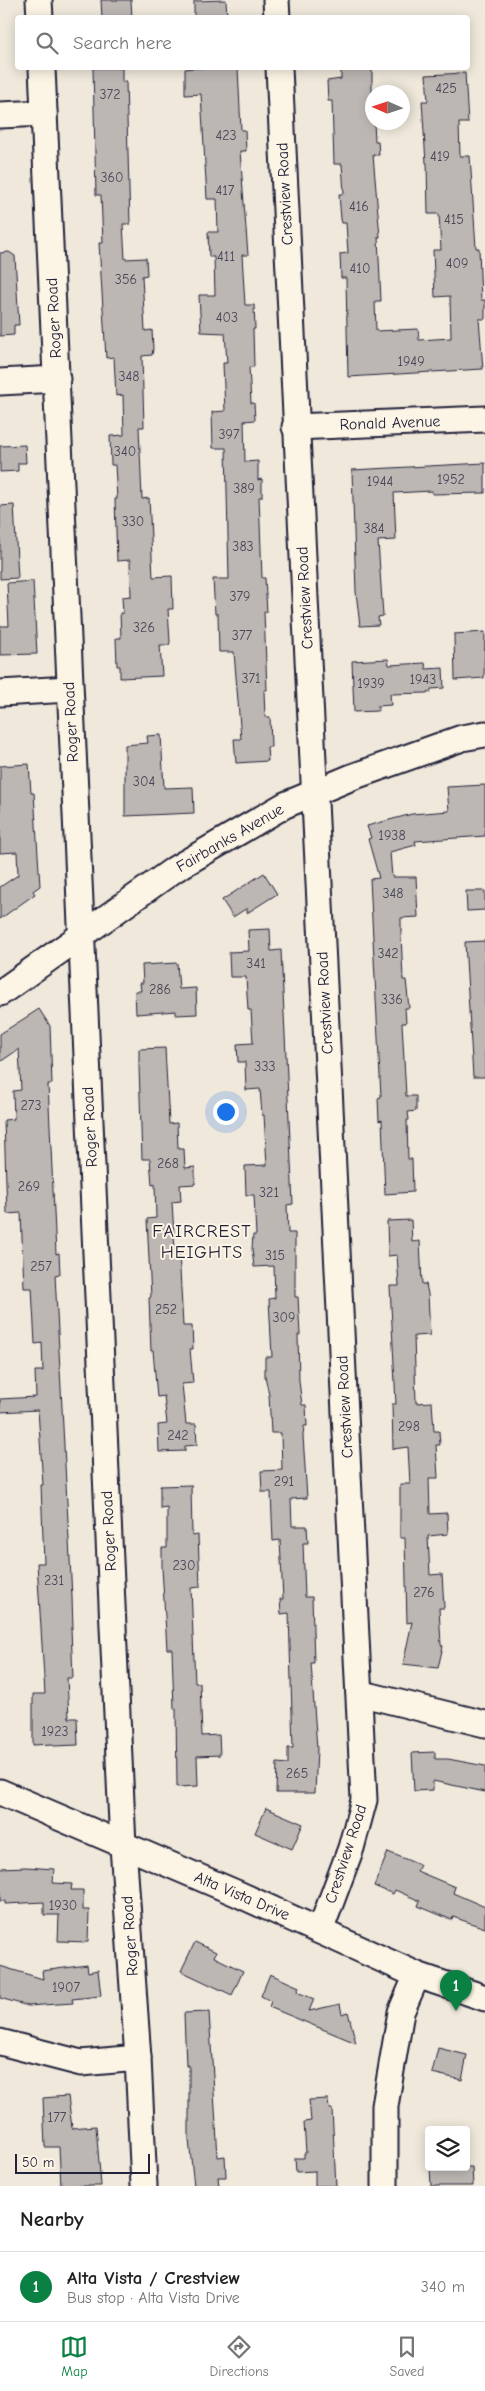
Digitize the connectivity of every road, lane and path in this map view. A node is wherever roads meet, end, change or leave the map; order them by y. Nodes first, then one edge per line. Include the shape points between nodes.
1 (39, 0) edge
2 (276, 0) edge
3 (40, 15) edge
4 (277, 15) edge
5 (42, 70) edge
6 (279, 70) edge
7 (44, 113) junction
8 (0, 115) edge
9 (57, 379) junction
10 (0, 382) edge
11 (485, 419) edge
12 (295, 427) junction
13 (69, 689) junction
14 (0, 692) edge
15 (485, 734) edge
16 (315, 794) junction
17 (82, 936) junction
18 (0, 993) edge
19 (359, 1693) junction
20 (485, 1724) edge
21 (0, 1792) edge
22 (123, 1846) junction
23 (320, 1931) junction
24 (417, 1975) junction
25 (485, 1998) edge
26 (0, 2042) edge
27 (138, 2058) junction
28 (144, 2186) edge
29 (385, 2186) edge

1 - 3 street
2 - 4 street
5 - 7 street, Roger Road
6 - 12 street, Crestview Road
7 - 8 street
7 - 9 street, Roger Road
9 - 10 street
9 - 13 street, Roger Road
11 - 12 street, Ronald Avenue
12 - 16 street, Crestview Road
13 - 14 street
13 - 17 street, Roger Road
15 - 16 street, Fairbanks Avenue via 462,738
16 - 17 street, Fairbanks Avenue via 285,805 175,869
16 - 19 street, Crestview Road
17 - 18 street, Fairbanks Avenue
17 - 22 street, Roger Road
19 - 20 street
19 - 23 street, Crestview Road via 364,1800 351,1848
21 - 22 street, Alta Vista Drive
22 - 23 street, Alta Vista Drive
22 - 27 street, Roger Road
23 - 24 street, Alta Vista Drive
24 - 25 street, Alta Vista Drive
24 - 29 street via 401,2012 384,2106
26 - 27 street via 81,2063
27 - 28 street, Roger Road

